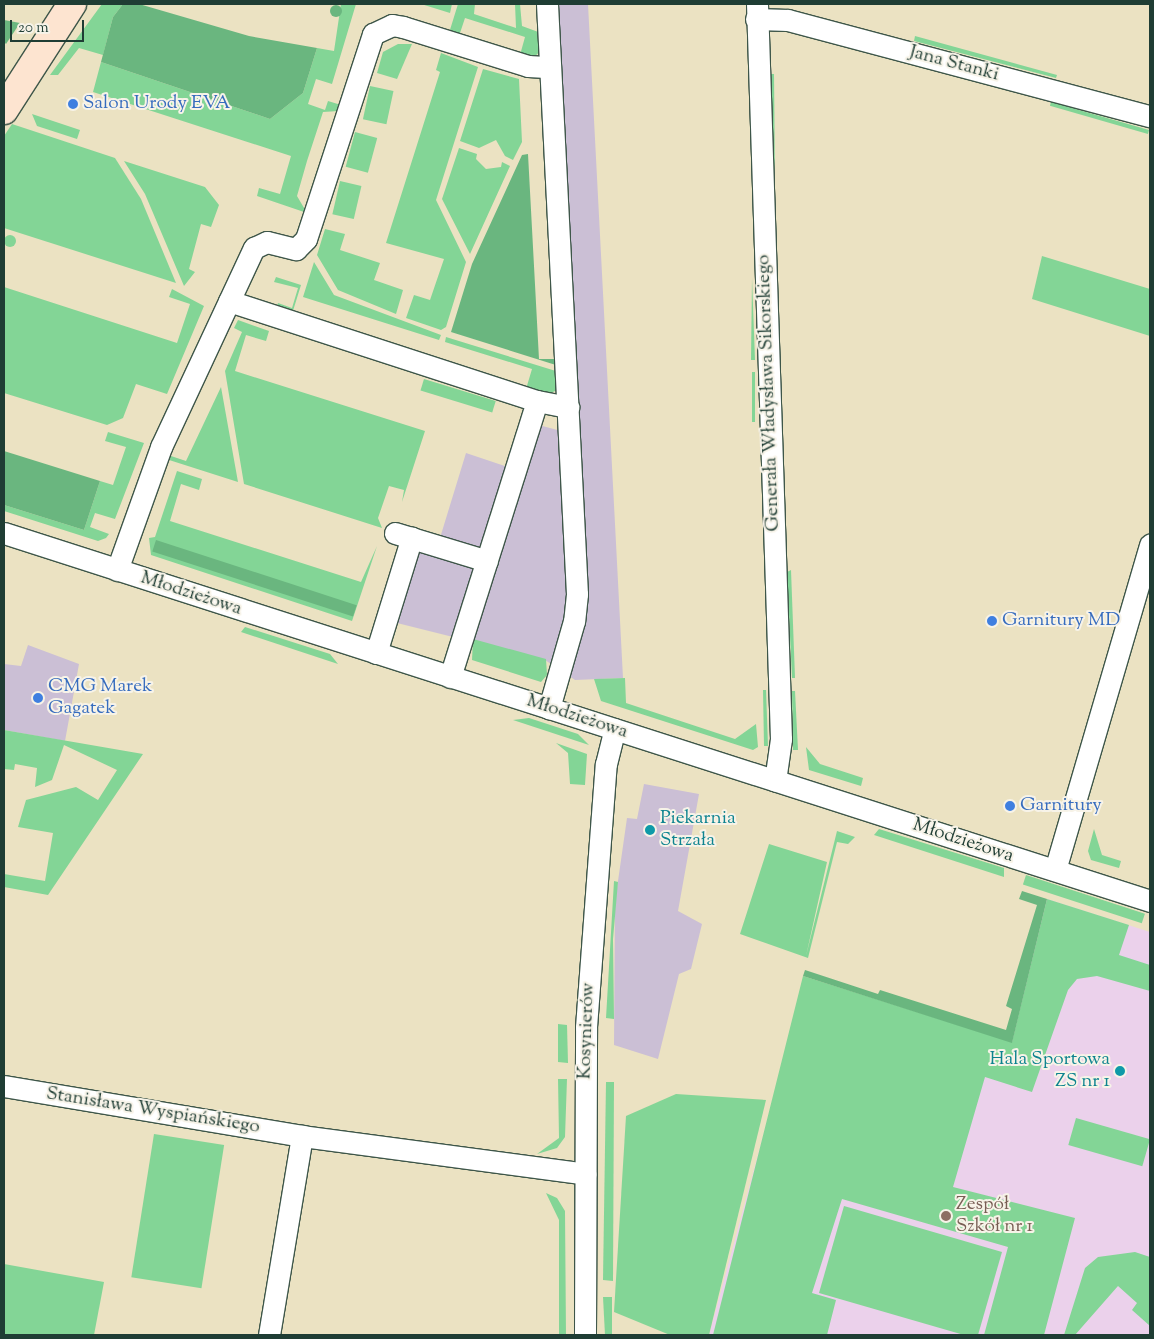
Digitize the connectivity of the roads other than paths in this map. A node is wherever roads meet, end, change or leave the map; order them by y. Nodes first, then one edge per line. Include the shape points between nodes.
1 (72, 4) edge
2 (547, 4) edge
3 (757, 11) edge
4 (42, 45) junction
5 (550, 67) junction
6 (4, 80) edge
7 (4, 110) edge
8 (1150, 116) edge
9 (229, 301) junction
10 (537, 401) junction
11 (568, 407) junction
12 (4, 533) edge
13 (1150, 545) edge
14 (488, 561) junction
15 (117, 570) junction
16 (376, 653) junction
17 (450, 677) junction
18 (550, 708) junction
19 (615, 729) junction
20 (775, 781) junction
21 (1055, 870) junction
22 (1150, 900) edge
23 (4, 1086) edge
24 (302, 1136) junction
25 (585, 1174) junction
26 (269, 1335) edge
27 (585, 1335) edge

1 - 4 street
2 - 5 street
3 - 8 street, Jana Stanki
3 - 20 street, Generała Władysława Sikorskiego via 781,739
4 - 6 street
4 - 7 street
5 - 9 street via 528,66 403,27 392,25 373,34 306,239 292,250 258,244
5 - 11 street
9 - 10 street
9 - 15 street via 159,453
10 - 11 street
10 - 14 street
11 - 18 street via 577,594 574,621
12 - 15 street, Młodzieżowa
13 - 21 street
14 - 16 street via 404,535
14 - 17 street
15 - 16 street, Młodzieżowa
16 - 17 street, Młodzieżowa
17 - 18 street, Młodzieżowa
18 - 19 street, Młodzieżowa
19 - 20 street, Młodzieżowa
19 - 25 street, Kosynierów via 606,764 590,963
20 - 21 street, Młodzieżowa
21 - 22 street, Młodzieżowa
23 - 24 street, Stanisława Wyspiańskiego
24 - 25 street, Stanisława Wyspiańskiego
24 - 26 street
25 - 27 street, Kosynierów

